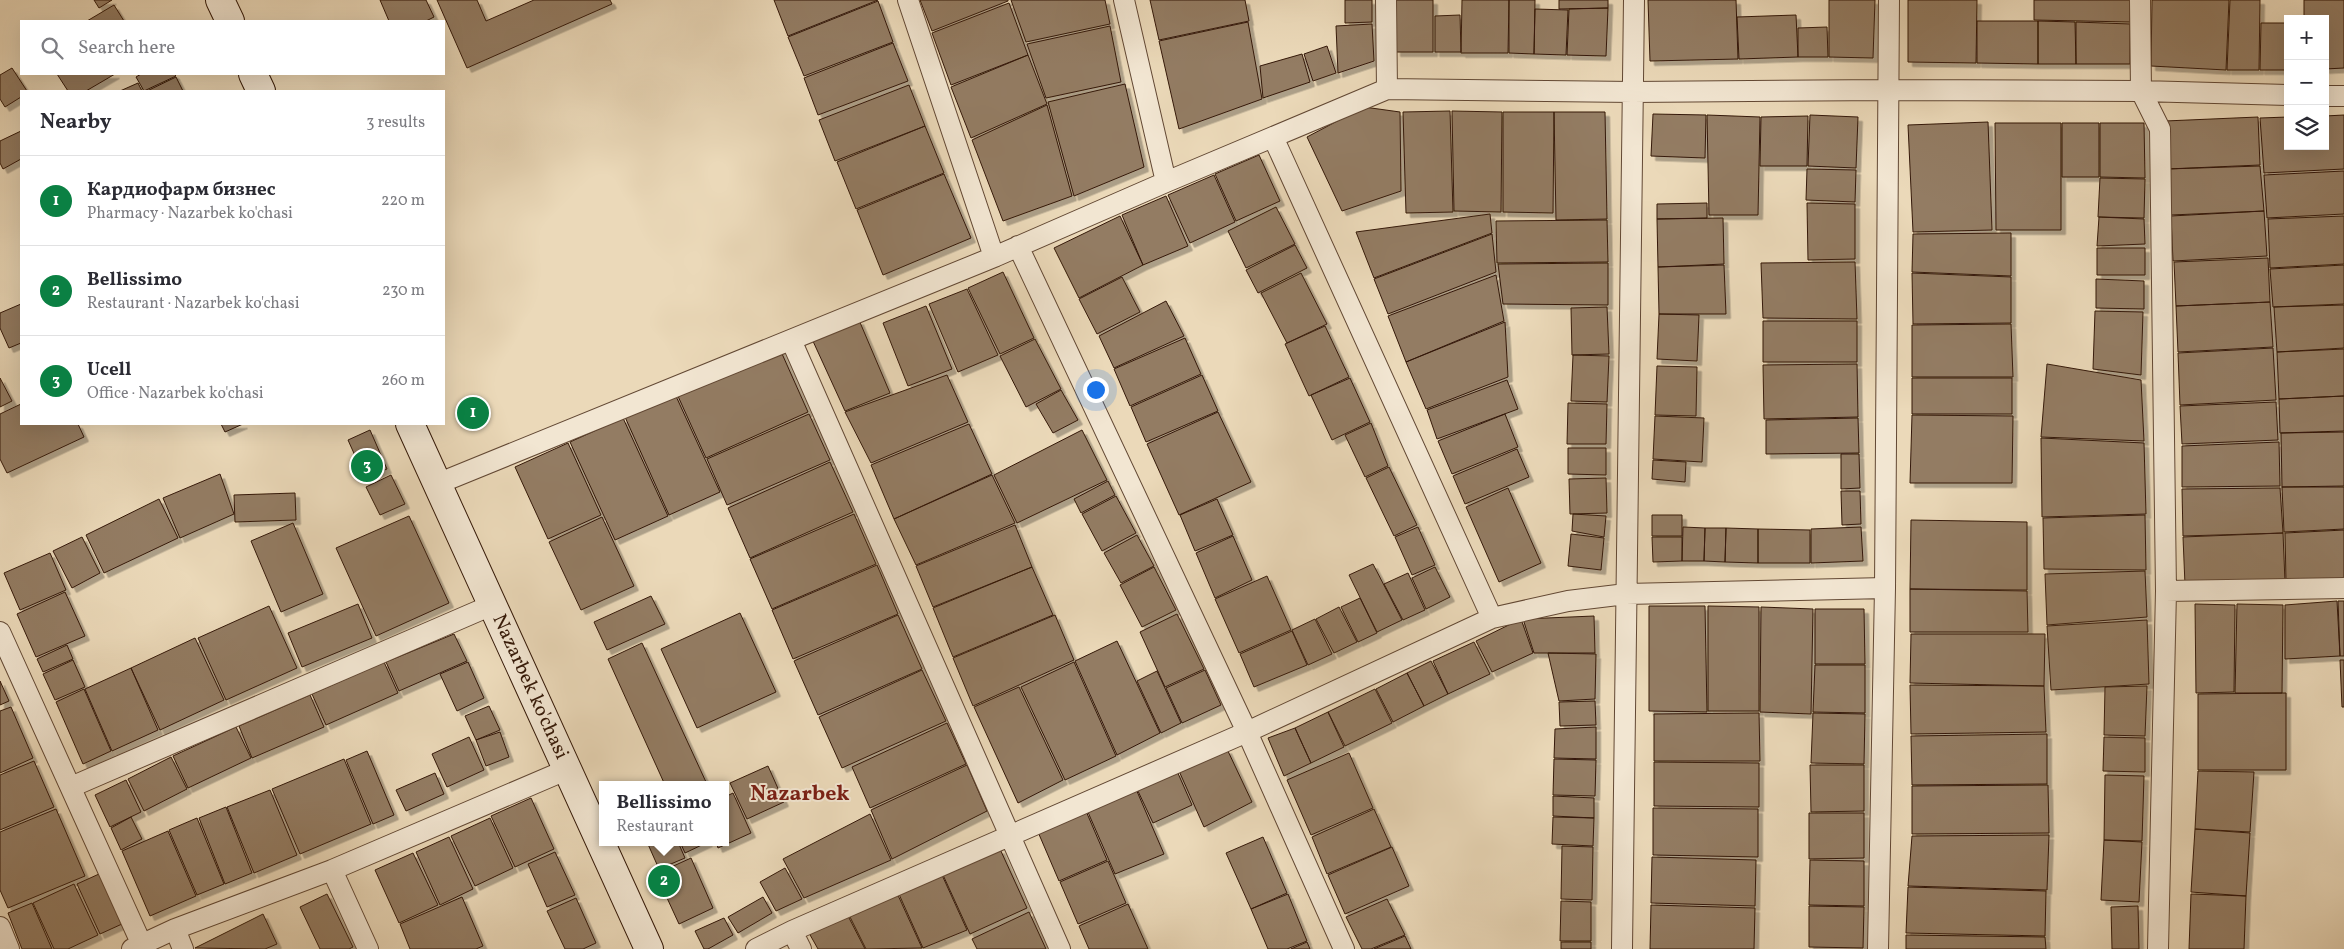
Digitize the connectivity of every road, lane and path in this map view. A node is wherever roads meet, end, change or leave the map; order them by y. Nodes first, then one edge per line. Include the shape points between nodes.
1 (220, 0) edge
2 (908, 0) edge
3 (1124, 0) edge
4 (1386, 0) edge
5 (1634, 0) edge
6 (1889, 0) edge
7 (2140, 0) edge
8 (230, 20) edge
9 (253, 75) edge
10 (1387, 89) junction
11 (261, 90) edge
12 (1888, 90) junction
13 (2141, 91) junction
14 (1633, 92) junction
15 (2284, 95) edge
16 (2329, 96) edge
17 (2344, 96) edge
18 (1273, 138) junction
19 (1166, 182) junction
20 (1018, 246) junction
21 (994, 257) junction
22 (791, 340) junction
23 (410, 425) edge
24 (437, 484) junction
25 (1885, 588) junction
26 (2344, 588) edge
27 (2166, 592) junction
28 (1626, 594) junction
29 (492, 605) junction
30 (1492, 618) junction
31 (0, 632) edge
32 (1247, 732) junction
33 (566, 770) junction
34 (71, 787) junction
35 (1009, 835) junction
36 (599, 841) edge
37 (601, 846) edge
38 (332, 870) junction
39 (0, 927) edge
40 (176, 929) junction
41 (792, 931) junction
42 (137, 947) edge
43 (9, 949) edge
44 (183, 949) edge
45 (368, 949) edge
46 (649, 949) edge
47 (756, 949) edge
48 (801, 949) edge
49 (1060, 949) edge
50 (1344, 949) edge
51 (1622, 949) edge
52 (1878, 949) edge
53 (2158, 949) edge

1 - 8 main road
2 - 21 street
3 - 19 street
4 - 10 street
5 - 14 street
6 - 12 street
7 - 13 street
9 - 11 main road
10 - 14 street
10 - 18 street
12 - 13 street
12 - 14 street
12 - 25 street
13 - 15 street
13 - 27 street via 2160,129
14 - 28 street
16 - 17 street
18 - 19 street
18 - 30 street
19 - 20 street
20 - 21 street
20 - 32 street
21 - 22 street
22 - 24 street
22 - 35 street
23 - 24 main road, Nazarbek ko'chasi
24 - 29 main road, Nazarbek ko'chasi
25 - 28 street
25 - 52 street
26 - 27 street
27 - 53 street
28 - 30 street via 1568,601
28 - 51 street
29 - 33 main road, Nazarbek ko'chasi
29 - 34 street
30 - 32 street
31 - 34 street
32 - 35 street
32 - 50 street
33 - 36 main road, Nazarbek ko'chasi
33 - 38 street
34 - 42 street
35 - 41 street
35 - 49 street
37 - 46 main road, Nazarbek ko'chasi
38 - 40 street
38 - 45 street
39 - 43 street
40 - 42 street
40 - 44 street
41 - 47 street
41 - 48 street

